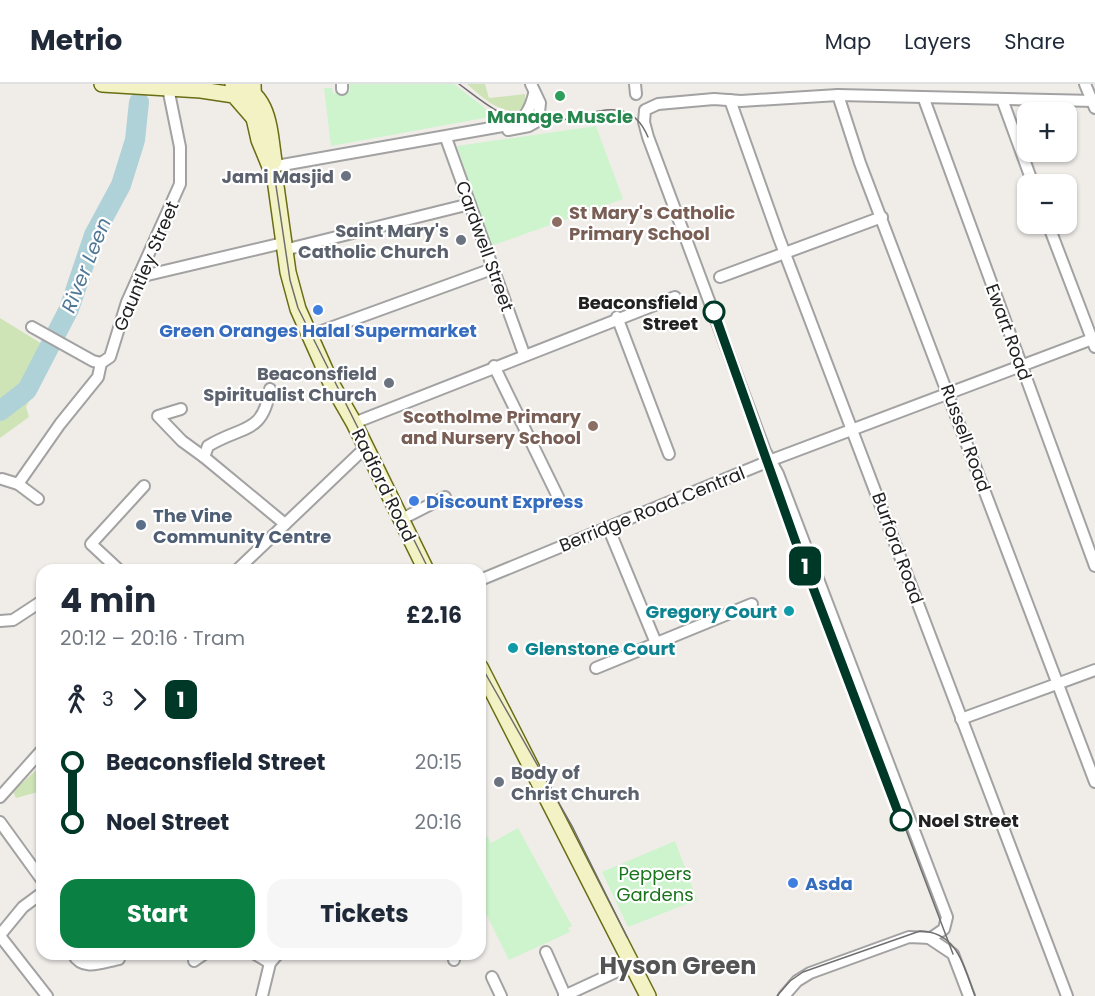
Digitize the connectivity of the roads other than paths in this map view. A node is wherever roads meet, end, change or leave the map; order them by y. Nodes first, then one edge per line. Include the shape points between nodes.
1 (102, 84) edge
2 (120, 84) edge
3 (1085, 84) edge
4 (257, 86) edge
5 (168, 88) junction
6 (532, 89) edge
7 (235, 90) edge
8 (838, 95) junction
9 (924, 99) junction
10 (1002, 99) junction
11 (730, 100) junction
12 (1094, 103) edge
13 (259, 112) junction
14 (490, 129) junction
15 (446, 138) junction
16 (273, 171) junction
17 (1029, 174) edge
18 (470, 204) junction
19 (882, 217) junction
20 (1052, 234) edge
21 (284, 246) junction
22 (786, 253) junction
23 (492, 269) junction
24 (139, 277) junction
25 (720, 277) dead end
26 (675, 297) dead end
27 (617, 317) junction
28 (32, 327) dead end
29 (308, 336) junction
30 (1094, 341) edge
31 (524, 354) junction
32 (101, 363) junction
33 (494, 366) junction
34 (1021, 366) junction
35 (270, 389) dead end
36 (949, 392) junction
37 (181, 409) dead end
38 (354, 423) junction
39 (854, 428) junction
40 (366, 447) junction
41 (669, 454) dead end
42 (204, 457) junction
43 (769, 461) junction
44 (2, 479) dead end
45 (18, 484) junction
46 (144, 486) dead end
47 (445, 497) dead end
48 (38, 499) dead end
49 (560, 501) dead end
50 (400, 520) junction
51 (285, 524) junction
52 (608, 527) junction
53 (113, 564) edge
54 (243, 564) edge
55 (423, 564) edge
56 (1095, 566) edge
57 (486, 578) edge
58 (752, 604) dead end
59 (36, 605) edge
60 (0, 621) edge
61 (656, 643) junction
62 (596, 668) dead end
63 (1095, 670) edge
64 (486, 679) edge
65 (1058, 683) junction
66 (961, 718) junction
67 (36, 757) edge
68 (1095, 782) edge
69 (0, 797) edge
70 (0, 822) edge
71 (36, 872) edge
72 (36, 898) edge
73 (0, 935) edge
74 (929, 938) junction
75 (546, 952) dead end
76 (78, 960) edge
77 (110, 960) edge
78 (265, 960) edge
79 (273, 960) edge
80 (270, 963) junction
81 (633, 964) junction
82 (492, 977) dead end
83 (47, 996) edge
84 (262, 996) edge
85 (501, 996) edge
86 (564, 996) edge
87 (648, 996) edge
88 (784, 996) edge
89 (969, 996) edge
90 (1067, 996) edge

1 - 2 street
2 - 5 street
3 - 12 street
4 - 7 street, Radford Road
4 - 13 street, Radford Road
5 - 7 street
5 - 24 street, Gauntley Street via 180,147 180,184
6 - 14 street via 529,112 520,120
6 - 14 street via 540,107 536,123 508,130
7 - 13 street
8 - 9 street
8 - 11 street
8 - 19 street, Russell Road
9 - 10 street
9 - 34 street, Ewart Road
10 - 12 street
10 - 17 street
11 - 22 street, Burford Road
11 - 43 street via 652,105 645,110 644,122
13 - 16 street, Radford Road via 259,140
14 - 15 street
15 - 16 street
15 - 18 street, Cardwell Street
16 - 21 street, Radford Road
18 - 21 street
18 - 23 street, Cardwell Street
19 - 22 street
19 - 36 street, Russell Road
20 - 30 street
21 - 24 street
21 - 29 street, Radford Road via 294,298
22 - 25 street
22 - 39 street, Burford Road
23 - 29 street
23 - 31 street, Cardwell Street
24 - 32 street, Gauntley Street via 110,357
26 - 27 street
27 - 31 street
27 - 41 street
28 - 32 street
29 - 38 street, Radford Road
30 - 34 street, Berridge Road Central
31 - 33 street
32 - 45 street, Gauntley Street via 98,376
33 - 38 street
33 - 49 street
34 - 36 street, Berridge Road Central
34 - 56 street, Ewart Road
35 - 42 street via 267,408 259,422 208,446
36 - 39 street, Berridge Road Central
36 - 65 street, Russell Road
37 - 42 street via 158,416
38 - 40 street, Radford Road
39 - 43 street, Berridge Road Central
39 - 66 street, Burford Road
40 - 50 street, Radford Road
40 - 51 street
42 - 51 street
43 - 52 street, Berridge Road Central
43 - 74 street via 778,474 945,912 948,923
44 - 45 street
45 - 48 street
46 - 53 street via 91,544
47 - 50 street
50 - 55 street, Radford Road
51 - 54 street
52 - 57 street, Berridge Road Central
52 - 61 street
58 - 61 street
59 - 60 street via 13,620
61 - 62 street
63 - 65 street
64 - 81 street
65 - 66 street
65 - 68 street, Russell Road
66 - 90 street, Burford Road
67 - 69 street
70 - 71 street
72 - 73 street via 23,907
73 - 83 street
74 - 88 street via 909,937 810,973
74 - 89 street via 953,954
75 - 86 street
76 - 77 street via 87,965
78 - 80 street
79 - 80 street
80 - 84 street
81 - 86 street
81 - 87 street
82 - 85 street

